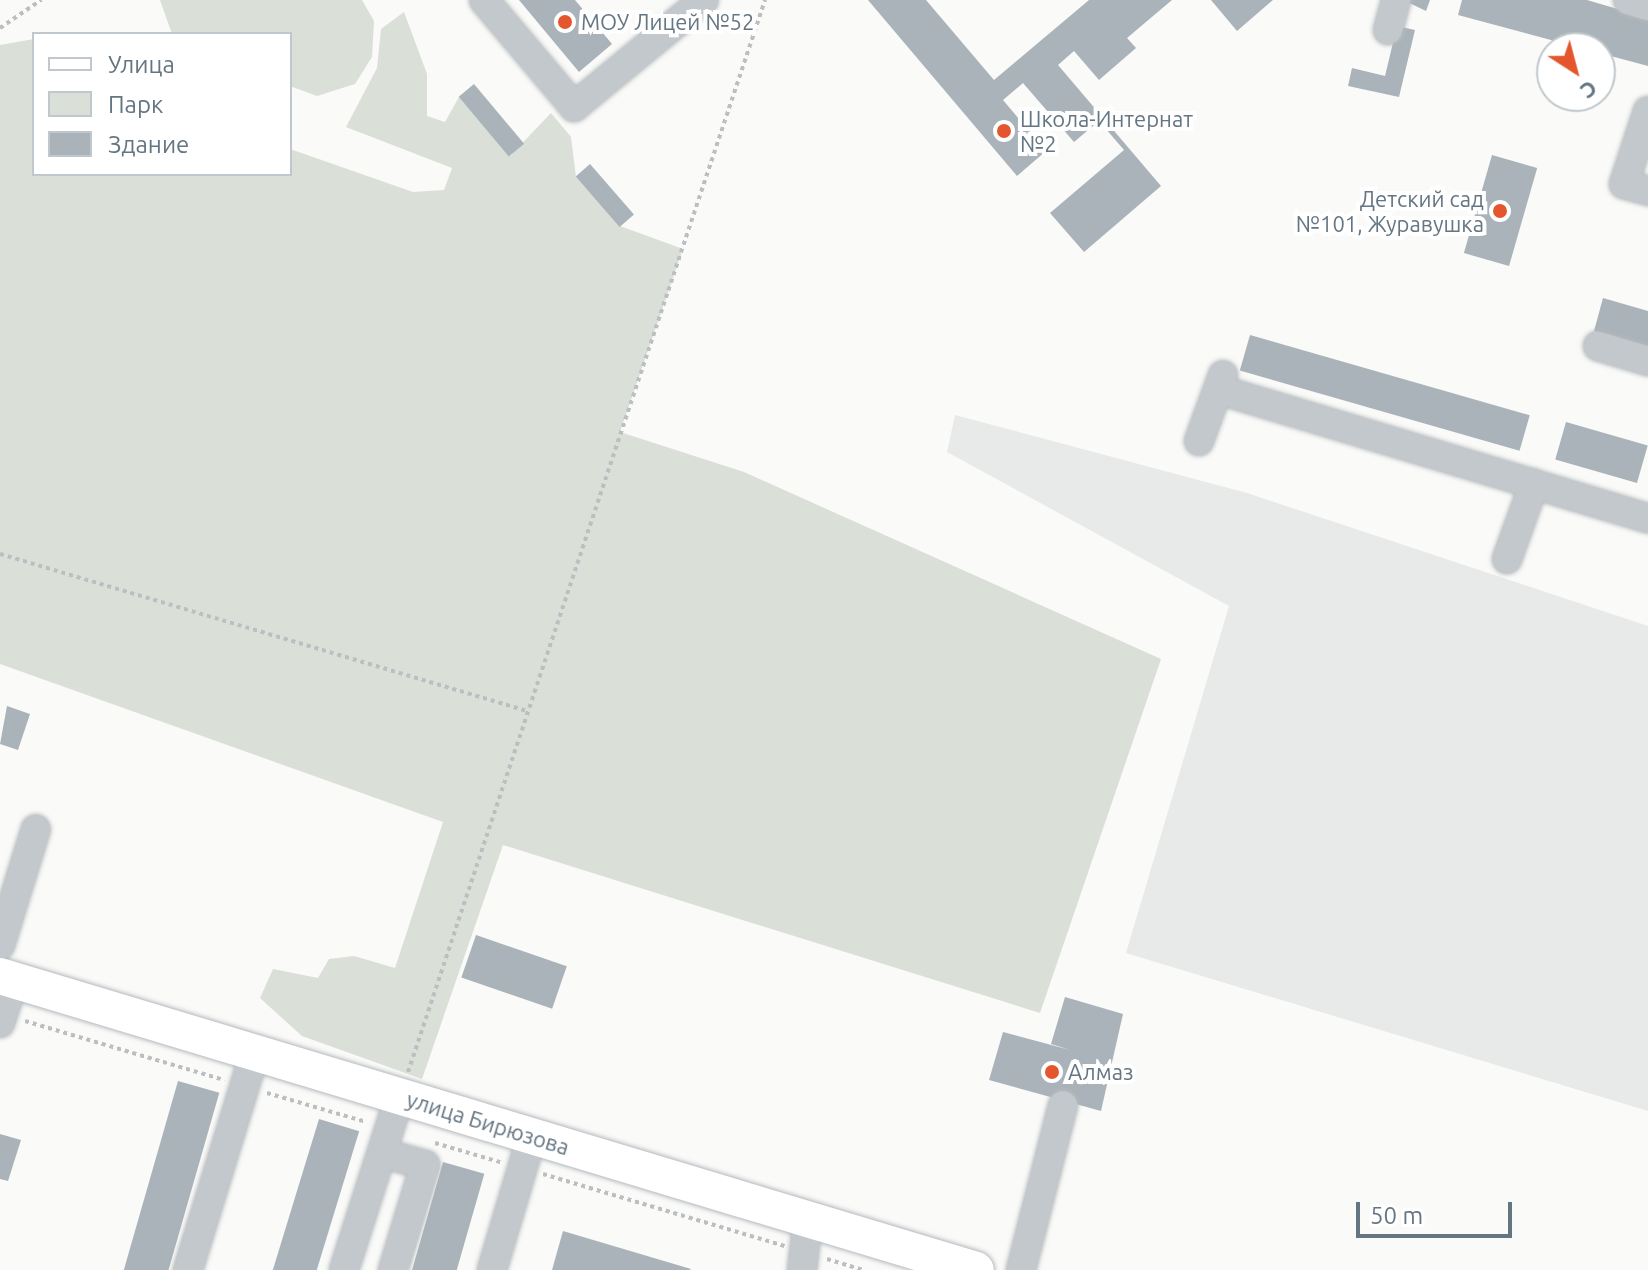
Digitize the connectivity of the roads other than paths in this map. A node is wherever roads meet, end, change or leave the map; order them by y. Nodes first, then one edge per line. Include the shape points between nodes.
1 (484, 0) edge
2 (704, 0) edge
3 (1396, 0) edge
4 (1628, 0) edge
5 (1648, 6) edge
6 (1388, 30) dead end
7 (1648, 111) edge
8 (1648, 191) edge
9 (1598, 346) dead end
10 (1648, 361) edge
11 (1199, 441) dead end
12 (1534, 484) junction
13 (1648, 518) edge
14 (1507, 559) dead end
15 (36, 829) dead end
16 (0, 945) edge
17 (7, 978) edge
18 (0, 1023) edge
19 (255, 1052) junction
20 (400, 1096) junction
21 (1063, 1105) dead end
22 (532, 1136) junction
23 (382, 1153) junction
24 (808, 1219) junction
25 (188, 1270) edge
26 (344, 1270) edge
27 (393, 1270) edge
28 (492, 1270) edge
29 (802, 1270) edge
30 (976, 1270) edge
31 (1021, 1270) edge

1 - 2 lane via 574,107
3 - 6 lane
4 - 5 lane
7 - 8 lane via 1624,184
9 - 10 lane
11 - 12 lane via 1222,383
12 - 13 lane
12 - 14 lane
15 - 16 lane
17 - 18 lane
17 - 19 main road, улица Бирюзова
19 - 20 main road, улица Бирюзова
19 - 25 lane
20 - 22 main road, улица Бирюзова
20 - 23 lane
21 - 31 lane
22 - 24 main road, улица Бирюзова
22 - 28 lane
23 - 26 lane
23 - 27 lane via 425,1165
24 - 29 lane
24 - 30 main road, улица Бирюзова

